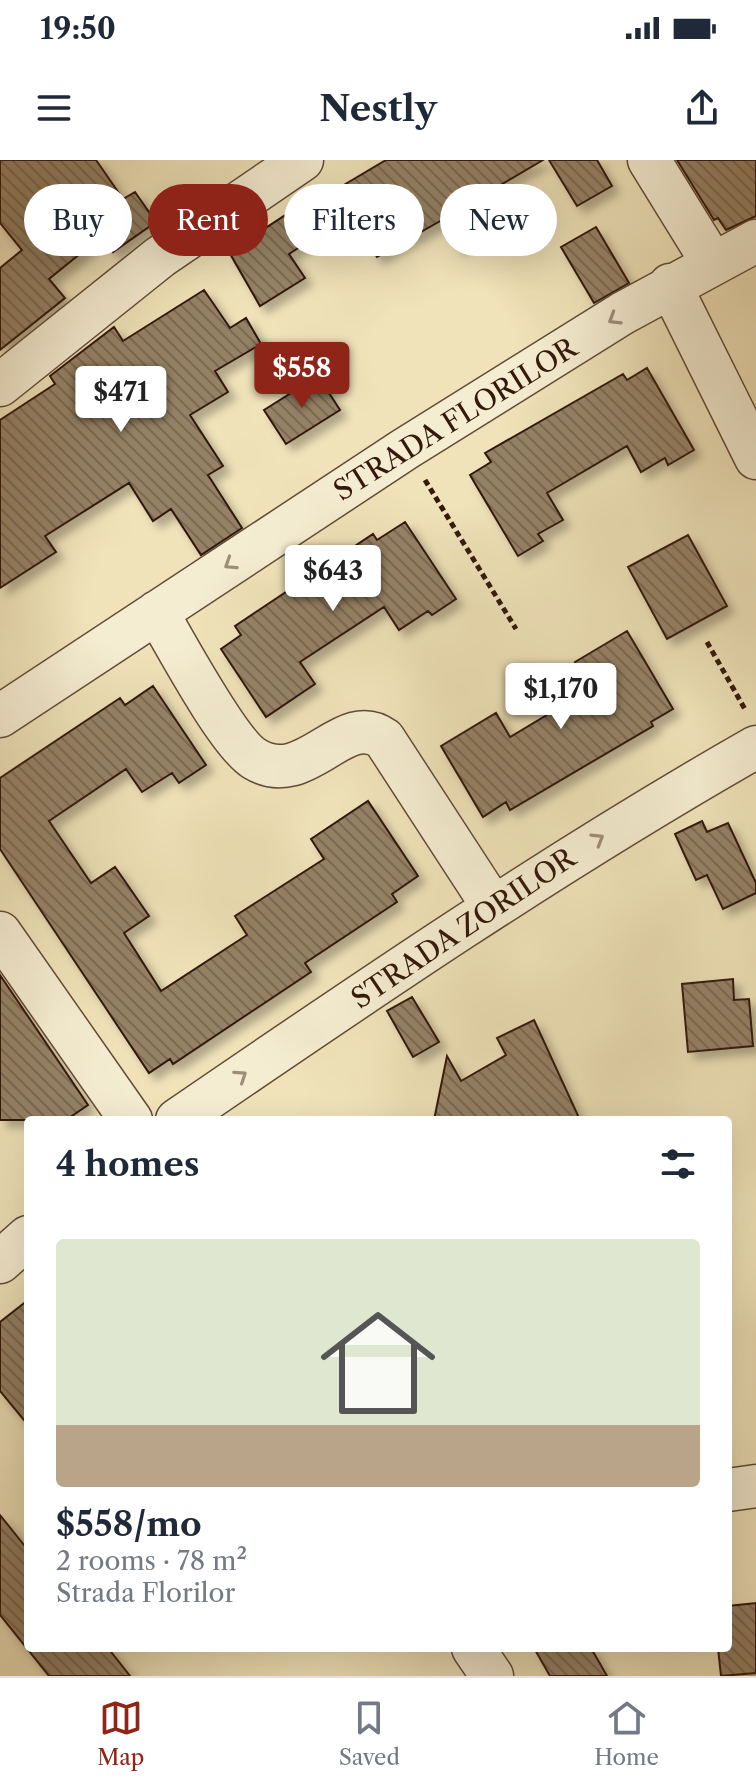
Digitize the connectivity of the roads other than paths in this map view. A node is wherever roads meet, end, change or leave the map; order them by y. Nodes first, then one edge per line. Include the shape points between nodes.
1 (302, 160) edge
2 (649, 160) edge
3 (756, 241) edge
4 (712, 262) junction
5 (670, 285) junction
6 (0, 385) edge
7 (756, 458) edge
8 (157, 612) junction
9 (0, 716) edge
10 (752, 732) edge
11 (492, 905) junction
12 (0, 933) edge
13 (128, 1116) edge
14 (183, 1116) edge
15 (24, 1241) edge
16 (0, 1262) edge
17 (756, 1486) edge
18 (732, 1489) edge
19 (476, 1652) edge
20 (492, 1676) edge

1 - 6 street via 160,257
2 - 4 street
3 - 4 street, STRADA FLORILOR
4 - 5 street, STRADA FLORILOR
5 - 7 street
5 -> 8 street, STRADA FLORILOR via 405,449
8 - 9 street, STRADA FLORILOR
8 - 11 street via 243,751 257,761 272,766 308,760 360,731 374,731 384,739
11 -> 10 street, STRADA ZORILOR via 643,811
14 -> 11 street, STRADA ZORILOR
12 - 13 street
15 - 16 street
17 - 18 street
19 - 20 street

